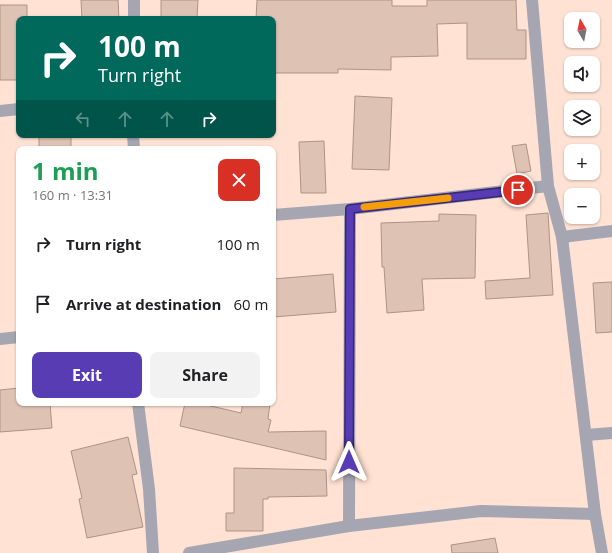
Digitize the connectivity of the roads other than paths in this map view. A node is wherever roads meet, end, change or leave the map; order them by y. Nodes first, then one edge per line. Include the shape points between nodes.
1 (134, 0) edge
2 (532, 0) edge
3 (134, 16) edge
4 (16, 109) edge
5 (0, 111) edge
6 (548, 186) junction
7 (350, 209) junction
8 (276, 215) edge
9 (612, 231) edge
10 (562, 237) junction
11 (16, 337) edge
12 (0, 338) edge
13 (138, 406) edge
14 (612, 433) edge
15 (586, 435) junction
16 (595, 514) junction
17 (349, 526) junction
18 (153, 553) edge
19 (189, 553) edge
20 (602, 553) edge

1 - 3 street
2 - 6 street
4 - 5 street
6 - 7 street
6 - 10 street
7 - 8 street
7 - 17 street
9 - 10 street
10 - 15 street
11 - 12 street
13 - 18 street via 149,489
14 - 15 street
15 - 16 street
16 - 17 street via 481,511
16 - 20 street
17 - 19 street

